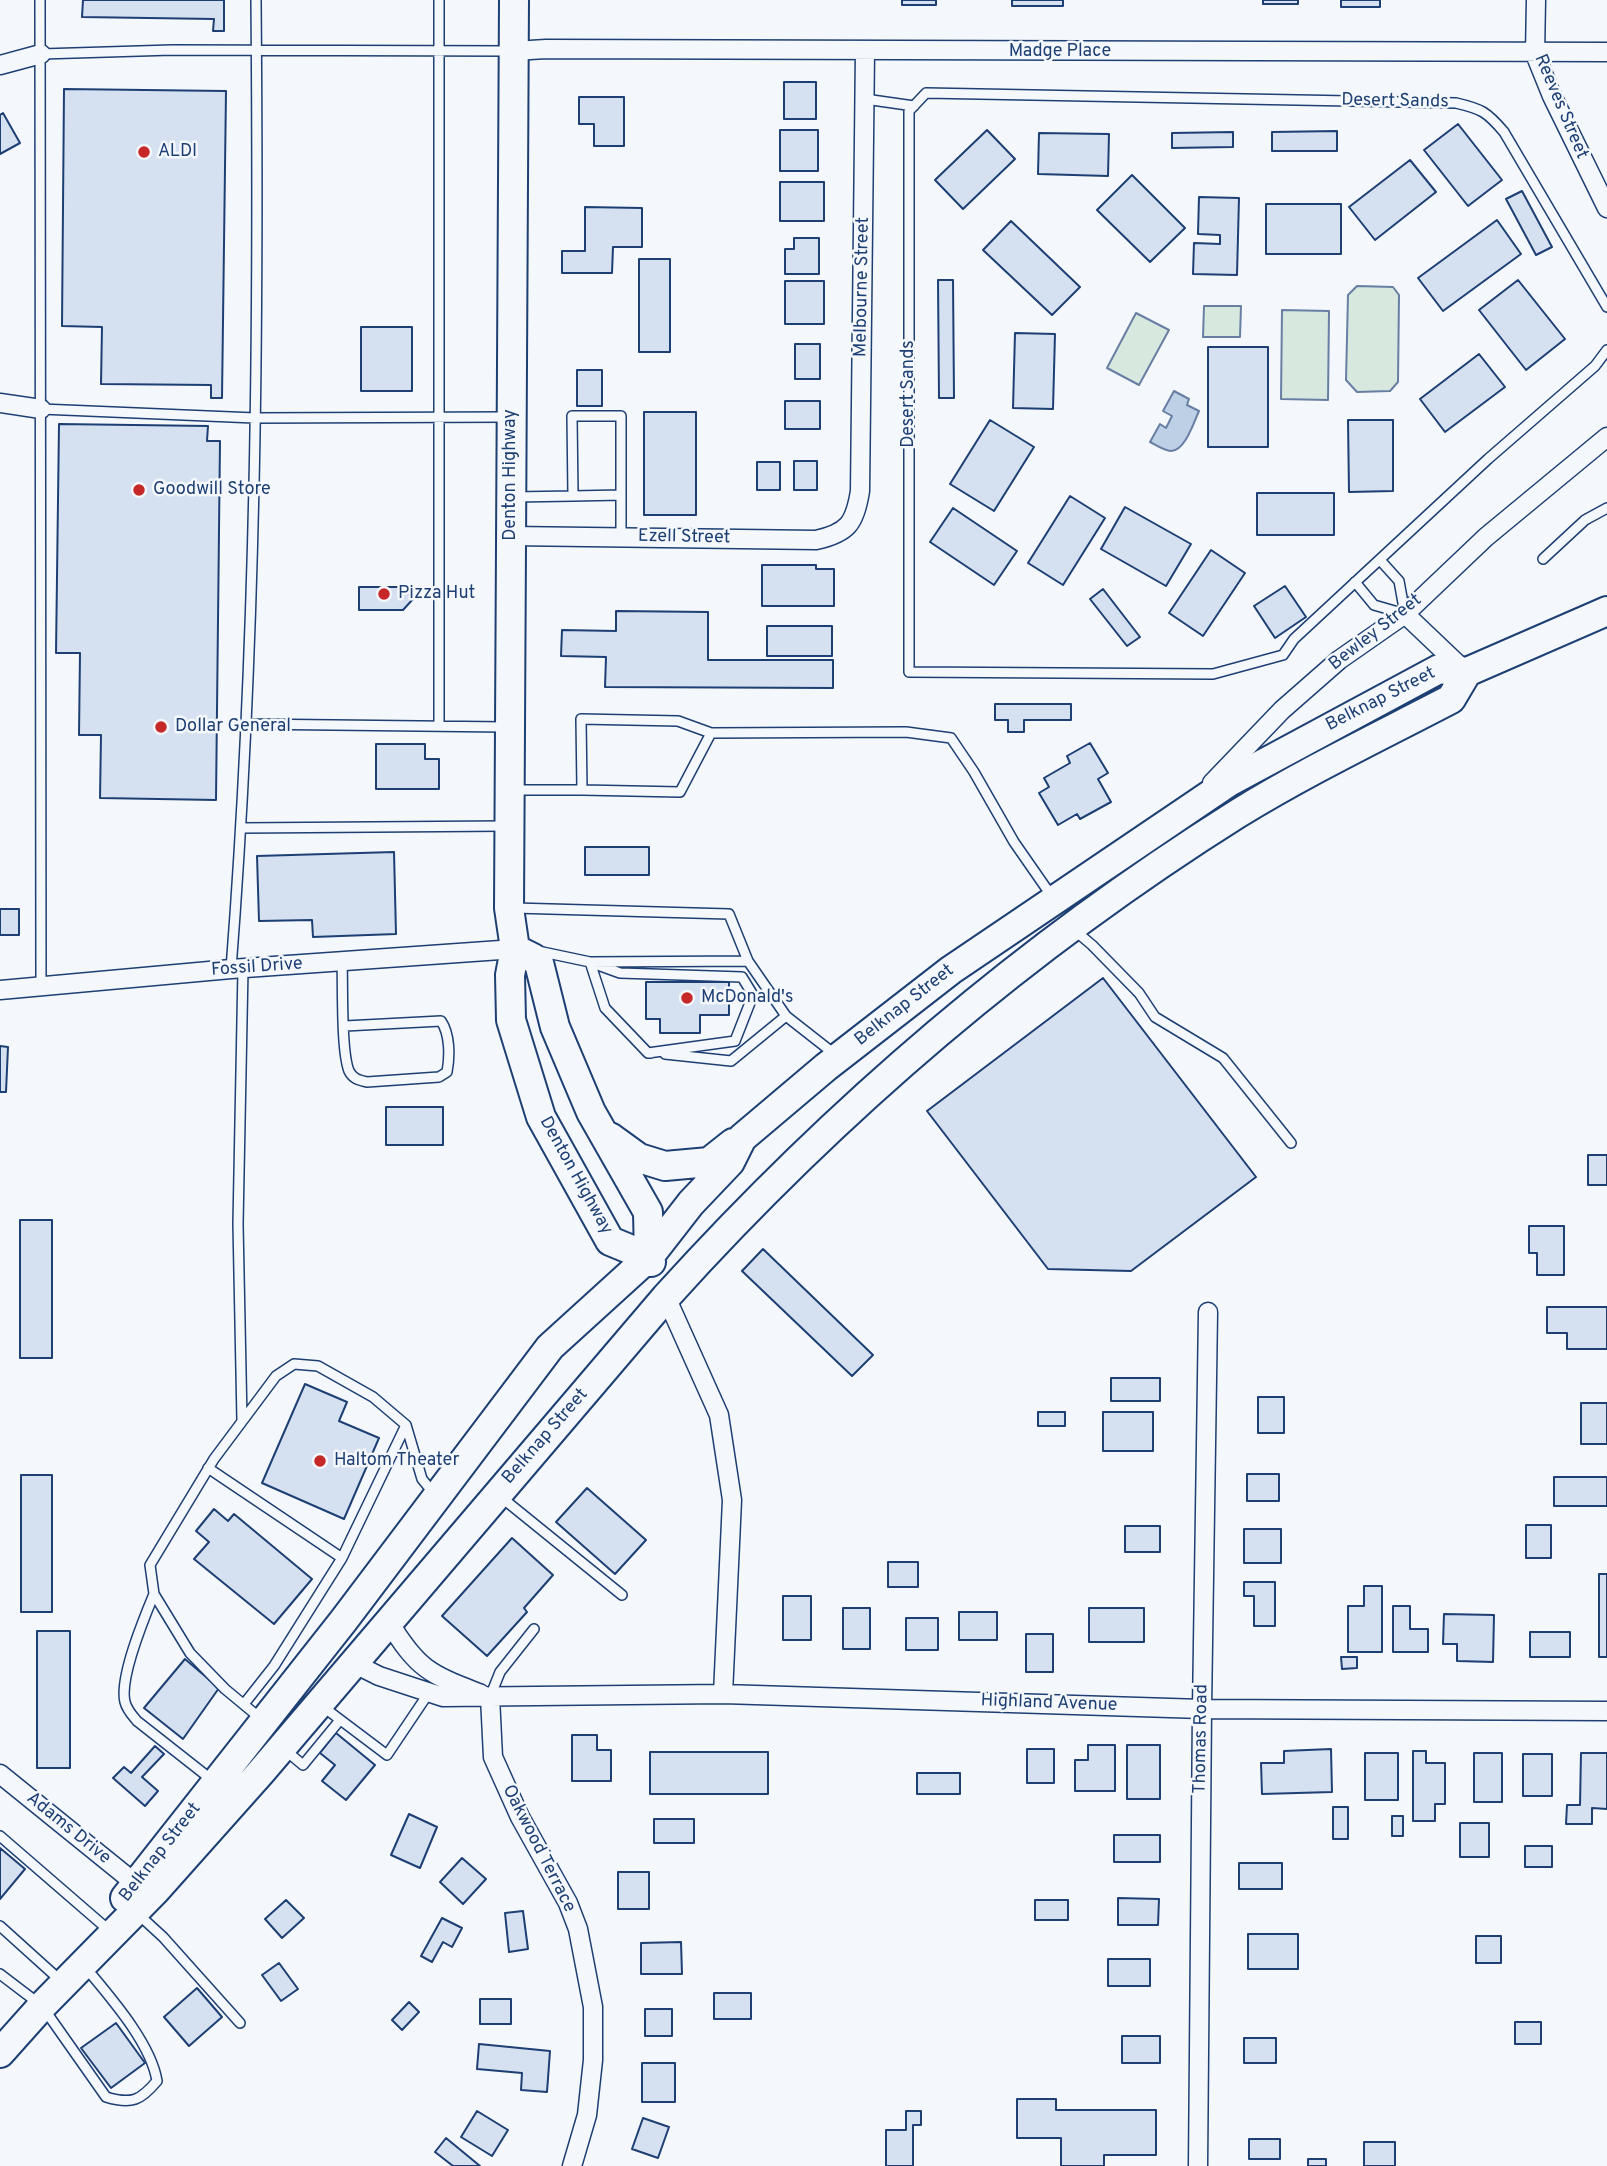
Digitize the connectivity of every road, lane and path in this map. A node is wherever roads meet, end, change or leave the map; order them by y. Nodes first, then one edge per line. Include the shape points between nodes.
1 (40, 0) edge
2 (256, 0) edge
3 (439, 0) edge
4 (514, 0) edge
5 (1536, 0) edge
6 (256, 50) junction
7 (439, 51) junction
8 (514, 51) junction
9 (865, 51) junction
10 (1607, 52) edge
11 (41, 54) junction
12 (1535, 54) junction
13 (0, 65) edge
14 (865, 99) junction
15 (914, 106) junction
16 (1607, 208) edge
17 (1604, 296) edge
18 (1607, 307) edge
19 (1607, 350) edge
20 (0, 403) edge
21 (41, 410) junction
22 (511, 417) junction
23 (255, 418) junction
24 (439, 418) junction
25 (1607, 437) edge
26 (621, 495) junction
27 (573, 496) junction
28 (511, 497) junction
29 (1607, 508) edge
30 (851, 522) joint
31 (511, 536) junction
32 (621, 537) junction
33 (1543, 559) dead end
34 (1380, 560) junction
35 (1355, 582) junction
36 (1607, 611) edge
37 (1405, 614) junction
38 (1466, 672) junction
39 (247, 724) junction
40 (439, 726) junction
41 (510, 727) junction
42 (710, 733) junction
43 (510, 790) junction
44 (582, 790) junction
45 (1185, 811) junction
46 (510, 825) junction
47 (242, 828) junction
48 (1054, 900) junction
49 (509, 908) junction
50 (1072, 928) junction
51 (515, 949) junction
52 (342, 961) junction
53 (748, 961) junction
54 (590, 962) junction
55 (237, 969) junction
56 (41, 986) junction
57 (0, 990) edge
58 (786, 1016) junction
59 (345, 1026) junction
60 (648, 1053) junction
61 (839, 1058) junction
62 (601, 1131) junction
63 (741, 1138) junction
64 (1291, 1143) dead end
65 (649, 1257) junction
66 (666, 1297) junction
67 (1208, 1312) dead end
68 (242, 1421) junction
69 (406, 1425) junction
70 (208, 1468) junction
71 (497, 1494) junction
72 (436, 1497) junction
73 (342, 1558) junction
74 (153, 1594) junction
75 (622, 1595) dead end
76 (389, 1622) junction
77 (534, 1629) dead end
78 (355, 1664) junction
79 (428, 1693) junction
80 (723, 1695) junction
81 (490, 1697) junction
82 (1202, 1709) junction
83 (1607, 1711) edge
84 (254, 1713) junction
85 (330, 1713) junction
86 (0, 1774) edge
87 (216, 1783) junction
88 (0, 1836) edge
89 (135, 1898) junction
90 (0, 1926) edge
91 (104, 1926) junction
92 (72, 1973) junction
93 (0, 1974) edge
94 (43, 2006) junction
95 (240, 2022) dead end
96 (0, 2053) edge
97 (572, 2166) edge
98 (1198, 2166) edge

1 - 11 lane
2 - 6 lane
3 - 7 lane
4 - 8 main road, Denton Highway
5 - 12 street, Reeves Street
6 - 7 lane
6 - 11 lane
6 - 23 lane
7 - 8 lane
7 - 24 lane
8 - 9 street, Madge Place
8 - 22 main road, Denton Highway
9 - 12 street, Madge Place
9 - 14 street, Melbourne Street
10 - 12 street, Madge Place
11 - 13 street
11 - 21 lane
12 - 16 street, Reeves Street
14 - 15 lane
14 - 30 street, Melbourne Street via 860,491
15 - 17 lane, Desert Sands via 926,93 1456,103 1480,108 1504,132
15 - 35 lane, Desert Sands via 909,111 909,672 1213,674 1283,655
17 - 18 lane, Desert Sands
19 - 34 lane, Desert Sands via 1595,366
20 - 21 street
21 - 23 lane
21 - 56 lane
22 - 24 lane
22 - 28 main road, Denton Highway
23 - 24 lane
23 - 39 lane
24 - 40 lane
25 - 37 street, Bewley Street via 1486,537
26 - 27 lane
26 - 27 lane via 621,416 572,416
26 - 32 lane
27 - 28 lane
28 - 31 main road, Denton Highway
29 - 33 lane via 1585,520
30 - 32 street, Ezell Street via 845,530 816,540
31 - 32 street, Ezell Street
31 - 41 main road, Denton Highway
34 - 35 lane, Desert Sands
34 - 37 lane via 1399,581
35 - 37 lane via 1374,605
36 - 38 main road
37 - 38 street
37 - 45 street, Bewley Street via 1339,660 1282,710
38 - 45 main road, Belknap Street via 1439,669 1228,782
38 - 50 main road, Belknap Street via 1451,699 1239,813 1132,882
39 - 40 lane
39 - 47 lane
40 - 41 lane
41 - 43 main road, Denton Highway
42 - 44 lane via 680,792
42 - 44 lane via 678,720 581,719
42 - 48 lane via 906,732 951,738
43 - 44 lane
43 - 46 main road, Denton Highway
45 - 48 main road, Belknap Street
46 - 47 lane
46 - 49 main road, Denton Highway
47 - 55 lane
48 - 61 main road, Belknap Street via 951,970
49 - 51 main road, Denton Highway
49 - 53 lane via 729,914
50 - 64 lane via 1139,993 1155,1017 1223,1058
50 - 66 main road, Belknap Street via 961,1012 853,1106
51 - 52 street, Fossil Drive
51 - 54 lane
51 - 62 main road via 539,963 555,1027
51 - 65 main road, Denton Highway via 510,975 511,1020 541,1116 610,1241
52 - 55 street, Fossil Drive
52 - 59 lane
53 - 54 lane
53 - 58 lane
54 - 60 lane via 605,1008
54 - 60 lane via 620,973 742,977 753,995 734,1041
55 - 56 street, Fossil Drive
55 - 68 lane
56 - 57 street, Fossil Drive
58 - 60 lane via 731,1061
58 - 61 lane
59 - 59 lane via 346,1056 356,1080 439,1077 447,1072 446,1029 441,1021
61 - 63 main road, Belknap Street
62 - 63 main road via 639,1158 665,1166 709,1162
62 - 65 main road via 648,1212
63 - 65 main road, Belknap Street via 730,1162
65 - 66 main road
65 - 72 main road, Belknap Street via 550,1347
66 - 71 main road, Belknap Street
66 - 80 street via 719,1415 732,1500
67 - 82 street, Thomas Road
68 - 69 lane via 276,1376 294,1364 318,1366 373,1397
68 - 70 lane
69 - 72 lane via 422,1479
69 - 73 lane
70 - 73 lane
70 - 74 lane via 150,1565
71 - 75 lane
71 - 76 main road, Belknap Street
72 - 84 main road, Belknap Street
73 - 84 lane via 274,1666
74 - 84 lane via 190,1653
74 - 87 lane via 125,1684 125,1700 137,1721
76 - 78 main road, Belknap Street
76 - 81 street via 422,1667
77 - 81 lane via 500,1672
78 - 79 street
78 - 85 main road, Belknap Street
79 - 81 street
79 - 85 lane via 387,1755
80 - 81 street, Highland Avenue
80 - 82 street, Highland Avenue
81 - 97 street, Oakwood Terrace via 492,1757 568,1903 578,1929 593,2007 587,2115
82 - 83 street, Highland Avenue
82 - 98 street, Thomas Road
84 - 87 main road, Belknap Street
85 - 89 main road, Belknap Street via 283,1747
86 - 89 street, Adams Drive
87 - 89 main road, Belknap Street
88 - 91 lane
89 - 91 main road, Belknap Street
89 - 92 main road, Belknap Street
89 - 95 lane via 163,1937
90 - 92 lane
91 - 92 main road, Belknap Street
92 - 94 main road, Belknap Street
92 - 94 lane via 117,2007 151,2059 157,2081 132,2101 106,2096
93 - 94 lane
94 - 96 main road, Belknap Street

